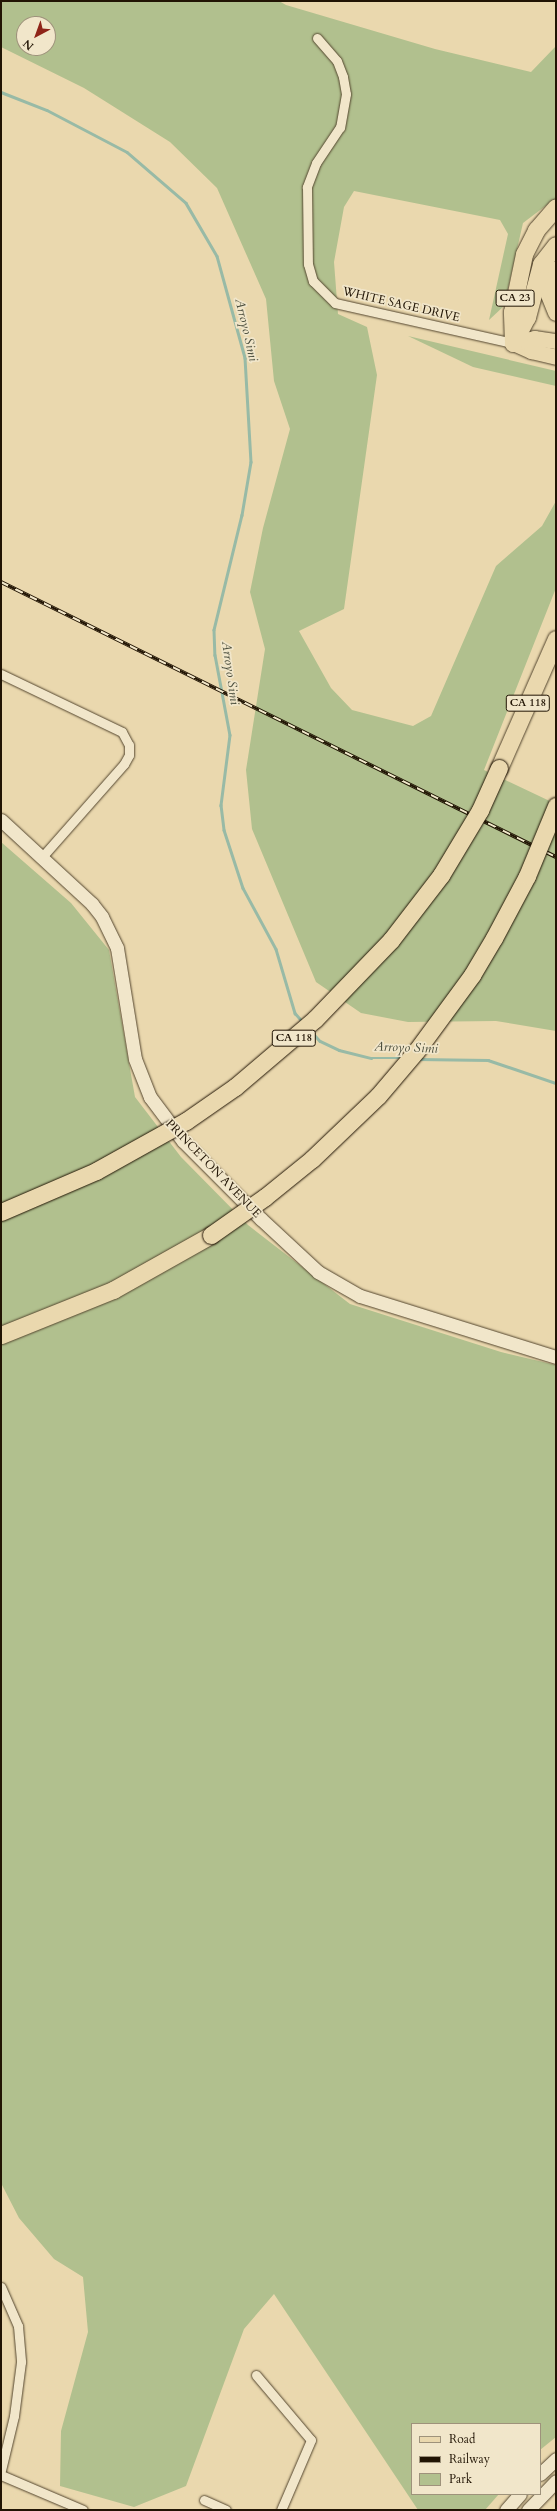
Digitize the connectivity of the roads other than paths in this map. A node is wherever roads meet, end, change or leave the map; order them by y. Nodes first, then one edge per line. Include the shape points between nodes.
1 (317, 38) dead end
2 (556, 207) edge
3 (556, 246) edge
4 (556, 312) edge
5 (556, 341) edge
6 (513, 343) junction
7 (556, 357) edge
8 (556, 639) edge
9 (1, 674) edge
10 (556, 806) edge
11 (1, 820) edge
12 (42, 857) junction
13 (1, 1212) edge
14 (1, 1335) edge
15 (556, 1357) edge
16 (1, 2286) edge
17 (256, 2375) dead end
18 (556, 2459) edge
19 (1, 2470) edge
20 (541, 2473) edge
21 (1, 2475) edge
22 (556, 2481) edge
23 (519, 2495) edge
24 (204, 2500) dead end
25 (83, 2510) edge
26 (226, 2510) edge
27 (281, 2510) edge
28 (506, 2510) edge
29 (528, 2510) edge

1 - 6 street, WHITE SAGE DRIVE via 337,61 346,94 340,127 316,163 306,187 308,264 313,281 335,303
2 - 6 highway, CA 23 via 536,230 524,254 512,312
3 - 4 highway via 547,272 546,287
3 - 6 highway via 541,264 527,317
5 - 6 main road via 534,338
6 - 7 main road via 531,352
8 - 13 highway, CA 118, bridge via 480,810 441,875 392,940 315,1019 235,1087 186,1122 96,1171
9 - 12 street via 122,732 129,745 129,755 124,764
10 - 14 highway, bridge via 527,876 468,980 417,1050 378,1096 312,1159 265,1197 211,1235 113,1290
11 - 12 street, PRINCETON AVENUE
12 - 15 street, PRINCETON AVENUE via 92,904 111,932 121,963 135,1059 150,1097 182,1141 261,1219 318,1272 360,1296
16 - 19 street via 18,2326 21,2362 14,2416
17 - 27 street via 311,2440
18 - 20 street
21 - 25 street
22 - 29 street
23 - 28 street
24 - 26 street

